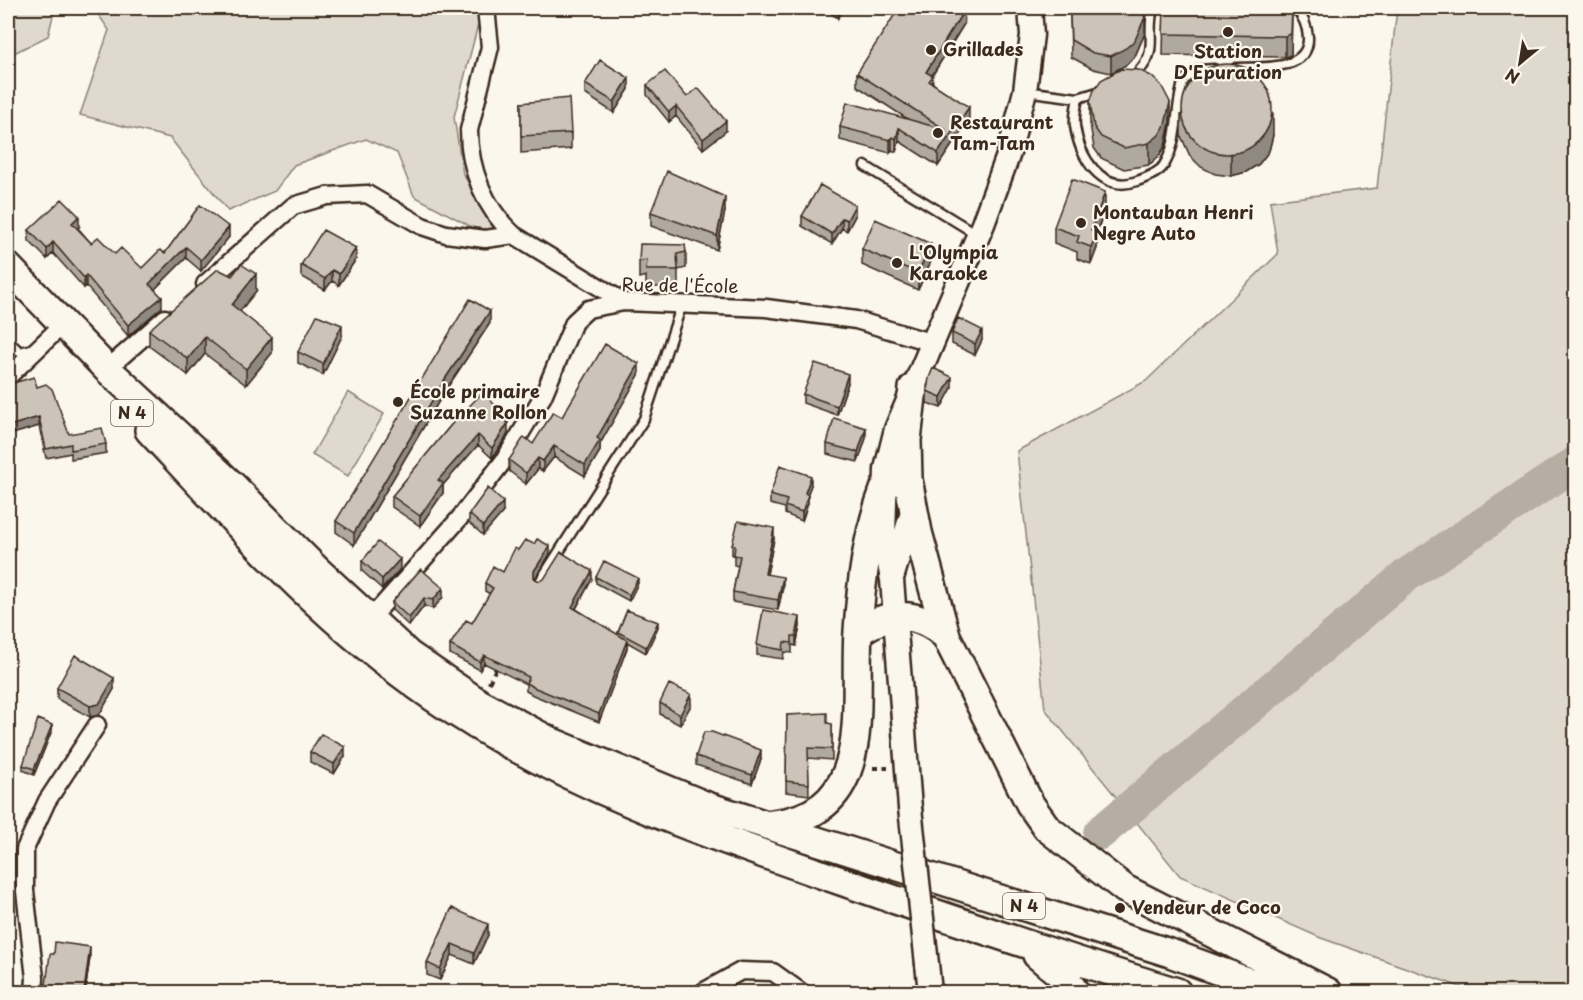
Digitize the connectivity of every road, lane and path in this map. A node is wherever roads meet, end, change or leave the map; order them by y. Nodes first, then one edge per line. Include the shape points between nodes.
1 (486, 8) edge
2 (1030, 8) edge
3 (1153, 8) edge
4 (1295, 8) edge
5 (1025, 91) junction
6 (1078, 98) junction
7 (864, 166) dead end
8 (514, 235) junction
9 (978, 235) junction
10 (8, 267) edge
11 (8, 282) edge
12 (196, 291) edge
13 (624, 302) junction
14 (682, 304) junction
15 (178, 307) edge
16 (47, 339) junction
17 (8, 341) edge
18 (933, 343) junction
19 (107, 369) junction
20 (8, 377) edge
21 (913, 388) junction
22 (885, 487) junction
23 (913, 509) junction
24 (892, 580) junction
25 (539, 583) edge
26 (895, 616) junction
27 (371, 618) junction
28 (858, 633) junction
29 (946, 636) junction
30 (500, 661) edge
31 (479, 703) junction
32 (97, 725) dead end
33 (771, 824) junction
34 (1027, 946) junction
35 (34, 993) edge
36 (703, 993) edge
37 (801, 993) edge
38 (930, 993) edge
39 (1075, 993) edge
40 (1177, 993) edge
41 (1276, 993) edge
42 (1328, 993) edge

1 - 8 street via 490,47 472,115 469,144 484,197
2 - 5 main road via 1032,35
3 - 6 lane via 1151,49 1146,65 1130,80
4 - 6 lane via 1307,27 1304,54 1278,67 1199,70 1184,80 1174,141 1163,167 1147,178 1127,184 1110,182 1093,171 1080,150 1074,123
5 - 6 lane
5 - 9 main road via 1008,153
7 - 9 lane
8 - 12 street via 484,239 447,234 422,226 367,194 327,196 293,206
8 - 13 street
9 - 18 main road
10 - 19 highway, N 4
11 - 16 highway, N 4
13 - 14 street, Rue de l'École
13 - 27 street, Rue de l'École via 588,309 574,322 543,396 505,459 459,519
14 - 18 street, Rue de l'École via 766,308 856,320
14 - 25 lane via 644,419
15 - 19 street
16 - 17 lane via 20,352
16 - 20 street
16 - 34 highway, N 4 via 351,634 473,723 592,785 691,829
18 - 21 main road
19 - 27 highway, N 4 / N 4
21 - 22 main road via 896,429
21 - 23 highway via 906,461
22 - 24 main road via 884,535
22 - 28 highway via 869,537
23 - 24 main road
23 - 29 highway
24 - 26 main road
26 - 28 highway via 869,624
26 - 29 highway via 924,620
26 - 38 main road, bridge
27 - 31 highway, N 4 via 409,655
28 - 33 highway via 857,710 852,757 845,778 825,806 790,822
29 - 42 highway via 1005,759 1047,828 1125,889
30 - 31 path
31 - 33 highway, N 4 via 552,742 707,806
32 - 35 street via 47,801 26,849 25,891 36,978
33 - 41 highway, N 4 via 1170,953
34 - 39 highway via 1066,979
34 - 40 highway, N 4
36 - 37 street via 741,971 773,972

